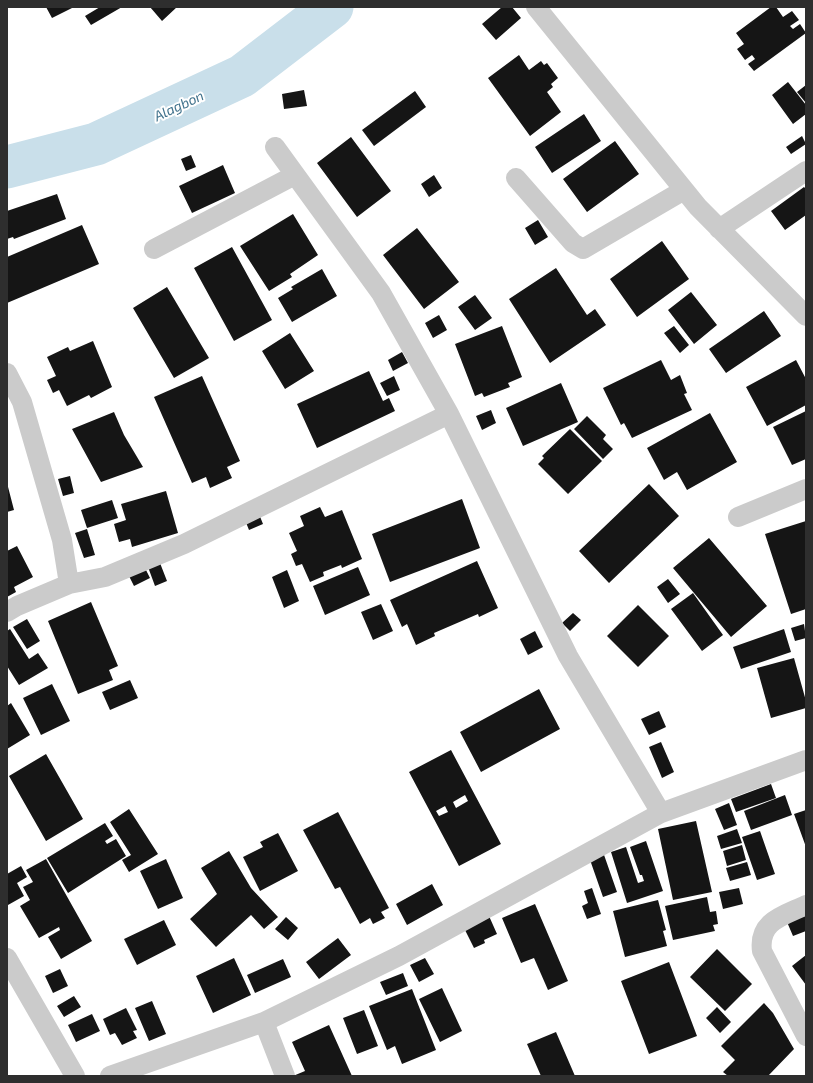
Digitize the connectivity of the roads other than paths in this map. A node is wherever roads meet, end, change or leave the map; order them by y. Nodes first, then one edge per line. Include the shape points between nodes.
1 (536, 7) edge
2 (274, 147) dead end
3 (806, 171) edge
4 (295, 175) junction
5 (516, 178) dead end
6 (684, 190) junction
7 (719, 229) junction
8 (154, 248) dead end
9 (806, 316) edge
10 (7, 373) edge
11 (449, 414) junction
12 (806, 489) edge
13 (738, 517) dead end
14 (69, 584) junction
15 (7, 612) edge
16 (806, 760) edge
17 (661, 813) junction
18 (806, 905) edge
19 (7, 958) edge
20 (264, 1022) junction
21 (806, 1036) edge
22 (75, 1076) edge
23 (110, 1076) edge
24 (285, 1076) edge

1 - 6 street
2 - 4 street
3 - 7 street
4 - 8 street
4 - 11 street via 381,293
5 - 6 street via 573,243 583,249
6 - 7 street
7 - 9 street
10 - 14 street via 22,402 62,540
11 - 14 street via 184,544 104,577
11 - 17 street via 568,656
12 - 13 street
14 - 15 street
16 - 17 street
17 - 20 street via 399,956
18 - 21 street via 772,921 760,940 762,951
19 - 22 street
20 - 23 street
20 - 24 street

